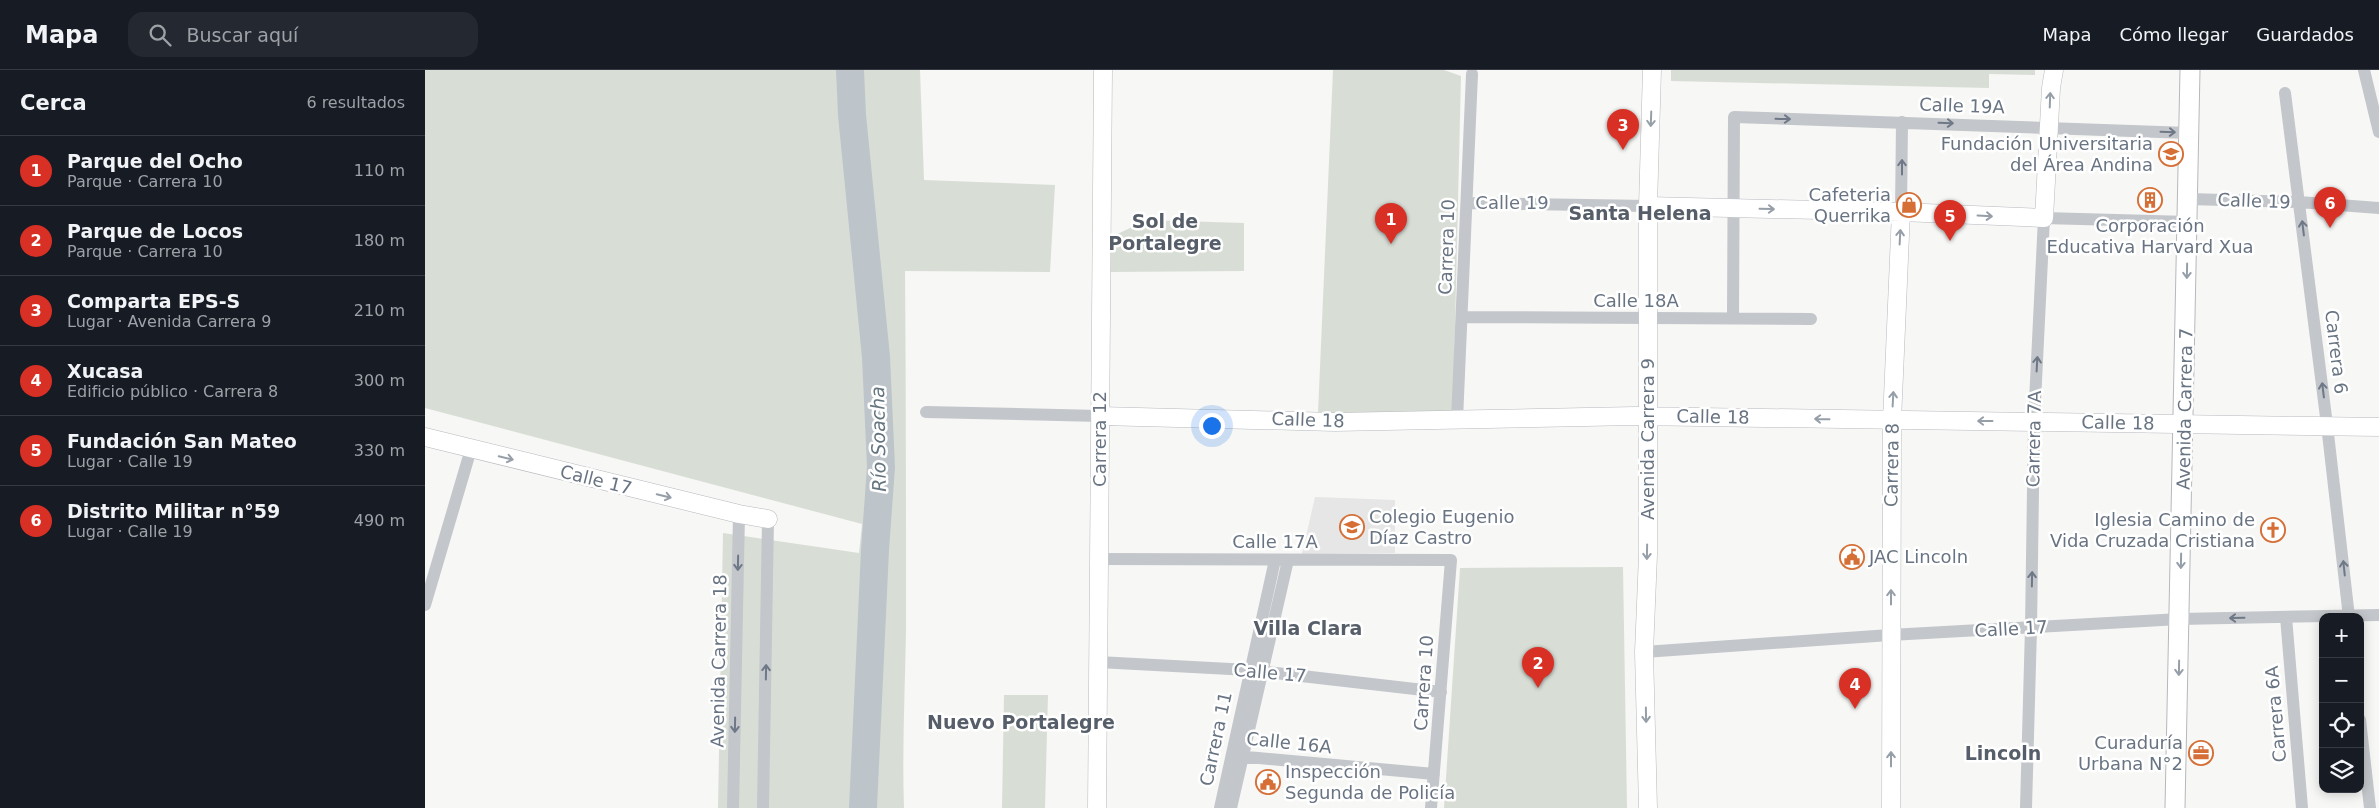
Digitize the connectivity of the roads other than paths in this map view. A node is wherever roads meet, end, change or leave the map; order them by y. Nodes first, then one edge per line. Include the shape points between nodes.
1 (1103, 70) edge
2 (1653, 70) edge
3 (2054, 70) edge
4 (2190, 70) edge
5 (2364, 70) edge
6 (1472, 74) dead end
7 (2285, 93) dead end
8 (1902, 122) junction
9 (2049, 127) junction
10 (2379, 132) edge
11 (2189, 133) junction
12 (2188, 199) junction
13 (2299, 202) junction
14 (1467, 203) junction
15 (1648, 206) junction
16 (1733, 208) junction
17 (2379, 208) edge
18 (1901, 212) junction
19 (2044, 218) junction
20 (2188, 222) junction
21 (1462, 317) junction
22 (1649, 318) junction
23 (1733, 318) junction
24 (1811, 319) dead end
25 (926, 412) dead end
26 (1100, 416) junction
27 (1647, 416) junction
28 (1457, 420) junction
29 (1892, 421) junction
30 (2034, 422) junction
31 (2185, 424) junction
32 (2327, 425) junction
33 (2379, 427) edge
34 (425, 437) edge
35 (471, 449) junction
36 (739, 514) junction
37 (769, 520) joint
38 (1099, 559) junction
39 (1275, 560) junction
40 (1288, 560) junction
41 (1451, 560) joint
42 (425, 605) edge
43 (2349, 613) edge
44 (2379, 615) edge
45 (2319, 616) edge
46 (2364, 616) edge
47 (2286, 617) junction
48 (2180, 619) junction
49 (2031, 628) junction
50 (1890, 635) junction
51 (1644, 652) junction
52 (1098, 662) junction
53 (1249, 670) junction
54 (1262, 671) junction
55 (1441, 692) junction
56 (2363, 748) edge
57 (1237, 756) junction
58 (1434, 774) junction
59 (1226, 805) edge
60 (733, 808) edge
61 (763, 808) edge
62 (1097, 808) edge
63 (1431, 808) edge
64 (1648, 808) edge
65 (1891, 808) edge
66 (2026, 808) edge
67 (2175, 808) edge
68 (2302, 808) edge
69 (2370, 808) edge

1 - 26 street, Carrera 12
2 -> 15 street, Avenida Carrera 9
9 -> 3 street, Carrera 7A
4 - 11 main road, Avenida Carrera 7
5 - 10 street
6 - 14 street, Carrera 10
7 - 13 street, Carrera 6
8 -> 9 street, Calle 19A
16 -> 8 street, Calle 19A via 1734,117
18 -> 8 street, Carrera 8
9 -> 11 street, Calle 19A
9 - 19 street, Carrera 7A
11 - 12 main road, Avenida Carrera 7
12 - 13 street, Calle 19
12 - 20 main road, Avenida Carrera 7
13 - 17 street, Calle 19
32 -> 13 street, Carrera 6
14 - 15 street, Calle 19
14 - 21 street, Carrera 10
15 - 16 street, Calle 19
15 - 22 street, Avenida Carrera 9
16 -> 18 street, Calle 19
16 - 23 street
18 -> 19 street, Calle 19
29 -> 18 street, Carrera 8
19 - 20 street, Calle 19
30 -> 19 street, Carrera 7A
20 -> 31 main road, Avenida Carrera 7
21 - 22 street, Calle 18A
21 - 28 street, Carrera 10
22 - 23 street, Calle 18A
22 - 27 street, Avenida Carrera 9
23 - 24 street, Calle 18A
25 - 26 street, Calle 18
26 - 28 street, Calle 18 via 1335,422
26 - 38 street, Carrera 12
27 - 28 street, Calle 18
29 -> 27 street, Calle 18
27 -> 51 street, Avenida Carrera 9 via 1648,555
30 -> 29 street, Calle 18
50 -> 29 street, Carrera 8
30 - 31 street, Calle 18
49 -> 30 street, Carrera 7A
31 - 32 street, Calle 18
31 -> 48 main road, Avenida Carrera 7
32 - 33 street, Calle 18
43 -> 32 street, Carrera 6
34 - 35 street, Calle 17
35 -> 36 street, Calle 17
35 - 42 street
36 - 37 street, Calle 17
36 -> 60 street, Avenida Carrera 18
61 -> 37 street
38 - 39 street, Calle 17A
38 - 52 street, Carrera 12
39 - 40 street, Calle 17A
39 - 53 street, Carrera 11
40 - 41 street, Calle 17A
40 - 54 street, Carrera 11
41 - 55 street, Carrera 10
44 - 46 street, Calle 17
45 - 47 street, Calle 17
47 -> 48 street, Calle 17
47 - 68 street, Carrera 6A
48 - 49 street, Calle 17
48 -> 67 main road, Avenida Carrera 7
49 - 50 street, Calle 17
49 - 66 street, Carrera 7A
50 - 51 street, Calle 17
65 -> 50 street, Carrera 8
51 -> 64 street, Avenida Carrera 9
52 - 53 street, Calle 17
52 - 62 street, Carrera 12
53 - 54 street, Calle 17
53 - 57 street, Carrera 11
54 - 55 street, Calle 17
54 - 57 street, Carrera 11
55 - 58 street, Carrera 10
56 - 69 street
57 - 58 street, Calle 16A
57 - 59 street, Carrera 11
58 - 63 street, Carrera 10

